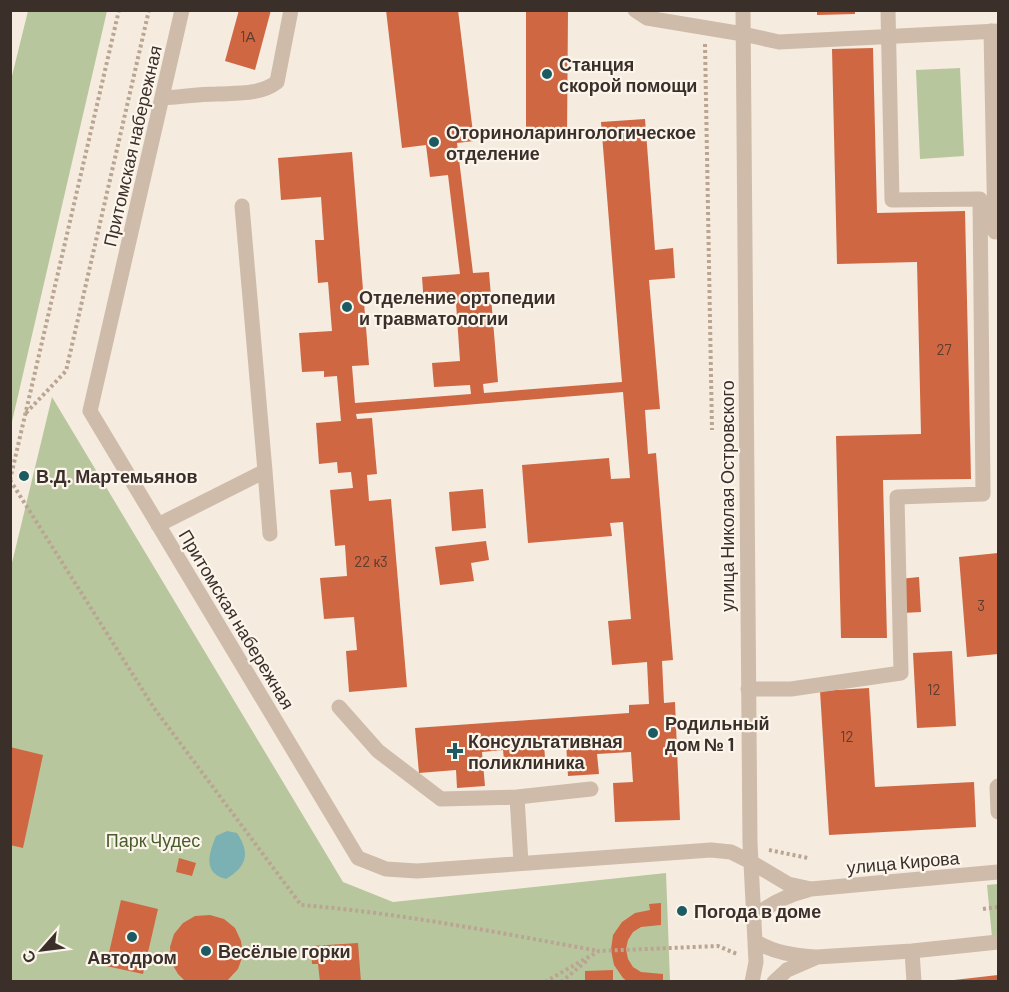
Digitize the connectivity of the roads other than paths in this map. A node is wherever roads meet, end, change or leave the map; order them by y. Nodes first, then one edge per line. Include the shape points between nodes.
1 (182, 10) edge
2 (291, 10) edge
3 (635, 10) edge
4 (743, 10) edge
5 (888, 10) edge
6 (995, 31) edge
7 (743, 34) junction
8 (889, 36) junction
9 (163, 98) junction
10 (242, 206) dead end
11 (995, 232) dead end
12 (266, 471) junction
13 (158, 525) junction
14 (270, 534) dead end
15 (748, 689) junction
16 (339, 707) dead end
17 (999, 786) edge
18 (591, 789) dead end
19 (517, 797) junction
20 (999, 812) edge
21 (751, 862) junction
22 (521, 863) junction
23 (999, 872) edge
24 (811, 889) junction
25 (754, 917) junction
26 (755, 941) junction
27 (999, 942) edge
28 (912, 951) junction
29 (817, 957) junction
30 (752, 981) edge
31 (774, 981) edge
32 (914, 981) edge

1 - 9 street, Притомская набережная
2 - 9 street via 277,82 270,88 239,94
3 - 7 street via 646,18
4 - 7 street, улица Николая Островского
5 - 8 street
6 - 8 street
6 - 11 street
7 - 8 street via 780,42
7 - 15 street, улица Николая Островского
8 - 15 street via 892,200 980,199 983,494 897,497 901,673 791,689
9 - 13 street, Притомская набережная via 90,411
10 - 12 street
12 - 13 street
12 - 14 street
13 - 22 street, Притомская набережная via 358,858 386,869 417,871
15 - 21 street, улица Николая Островского
16 - 19 street via 378,752 441,799
17 - 20 street
18 - 19 street
19 - 22 street
21 - 22 street, Притомская набережная via 731,852 711,850
21 - 24 street, улица Кирова via 788,884
21 - 25 street, улица Николая Островского
23 - 24 street, улица Кирова
24 - 25 street, улица Кирова via 768,905
25 - 26 street, улица Николая Островского
26 - 29 street via 787,955
26 - 30 street, улица Николая Островского
27 - 28 street
28 - 29 street
28 - 32 street
29 - 31 street via 787,970

